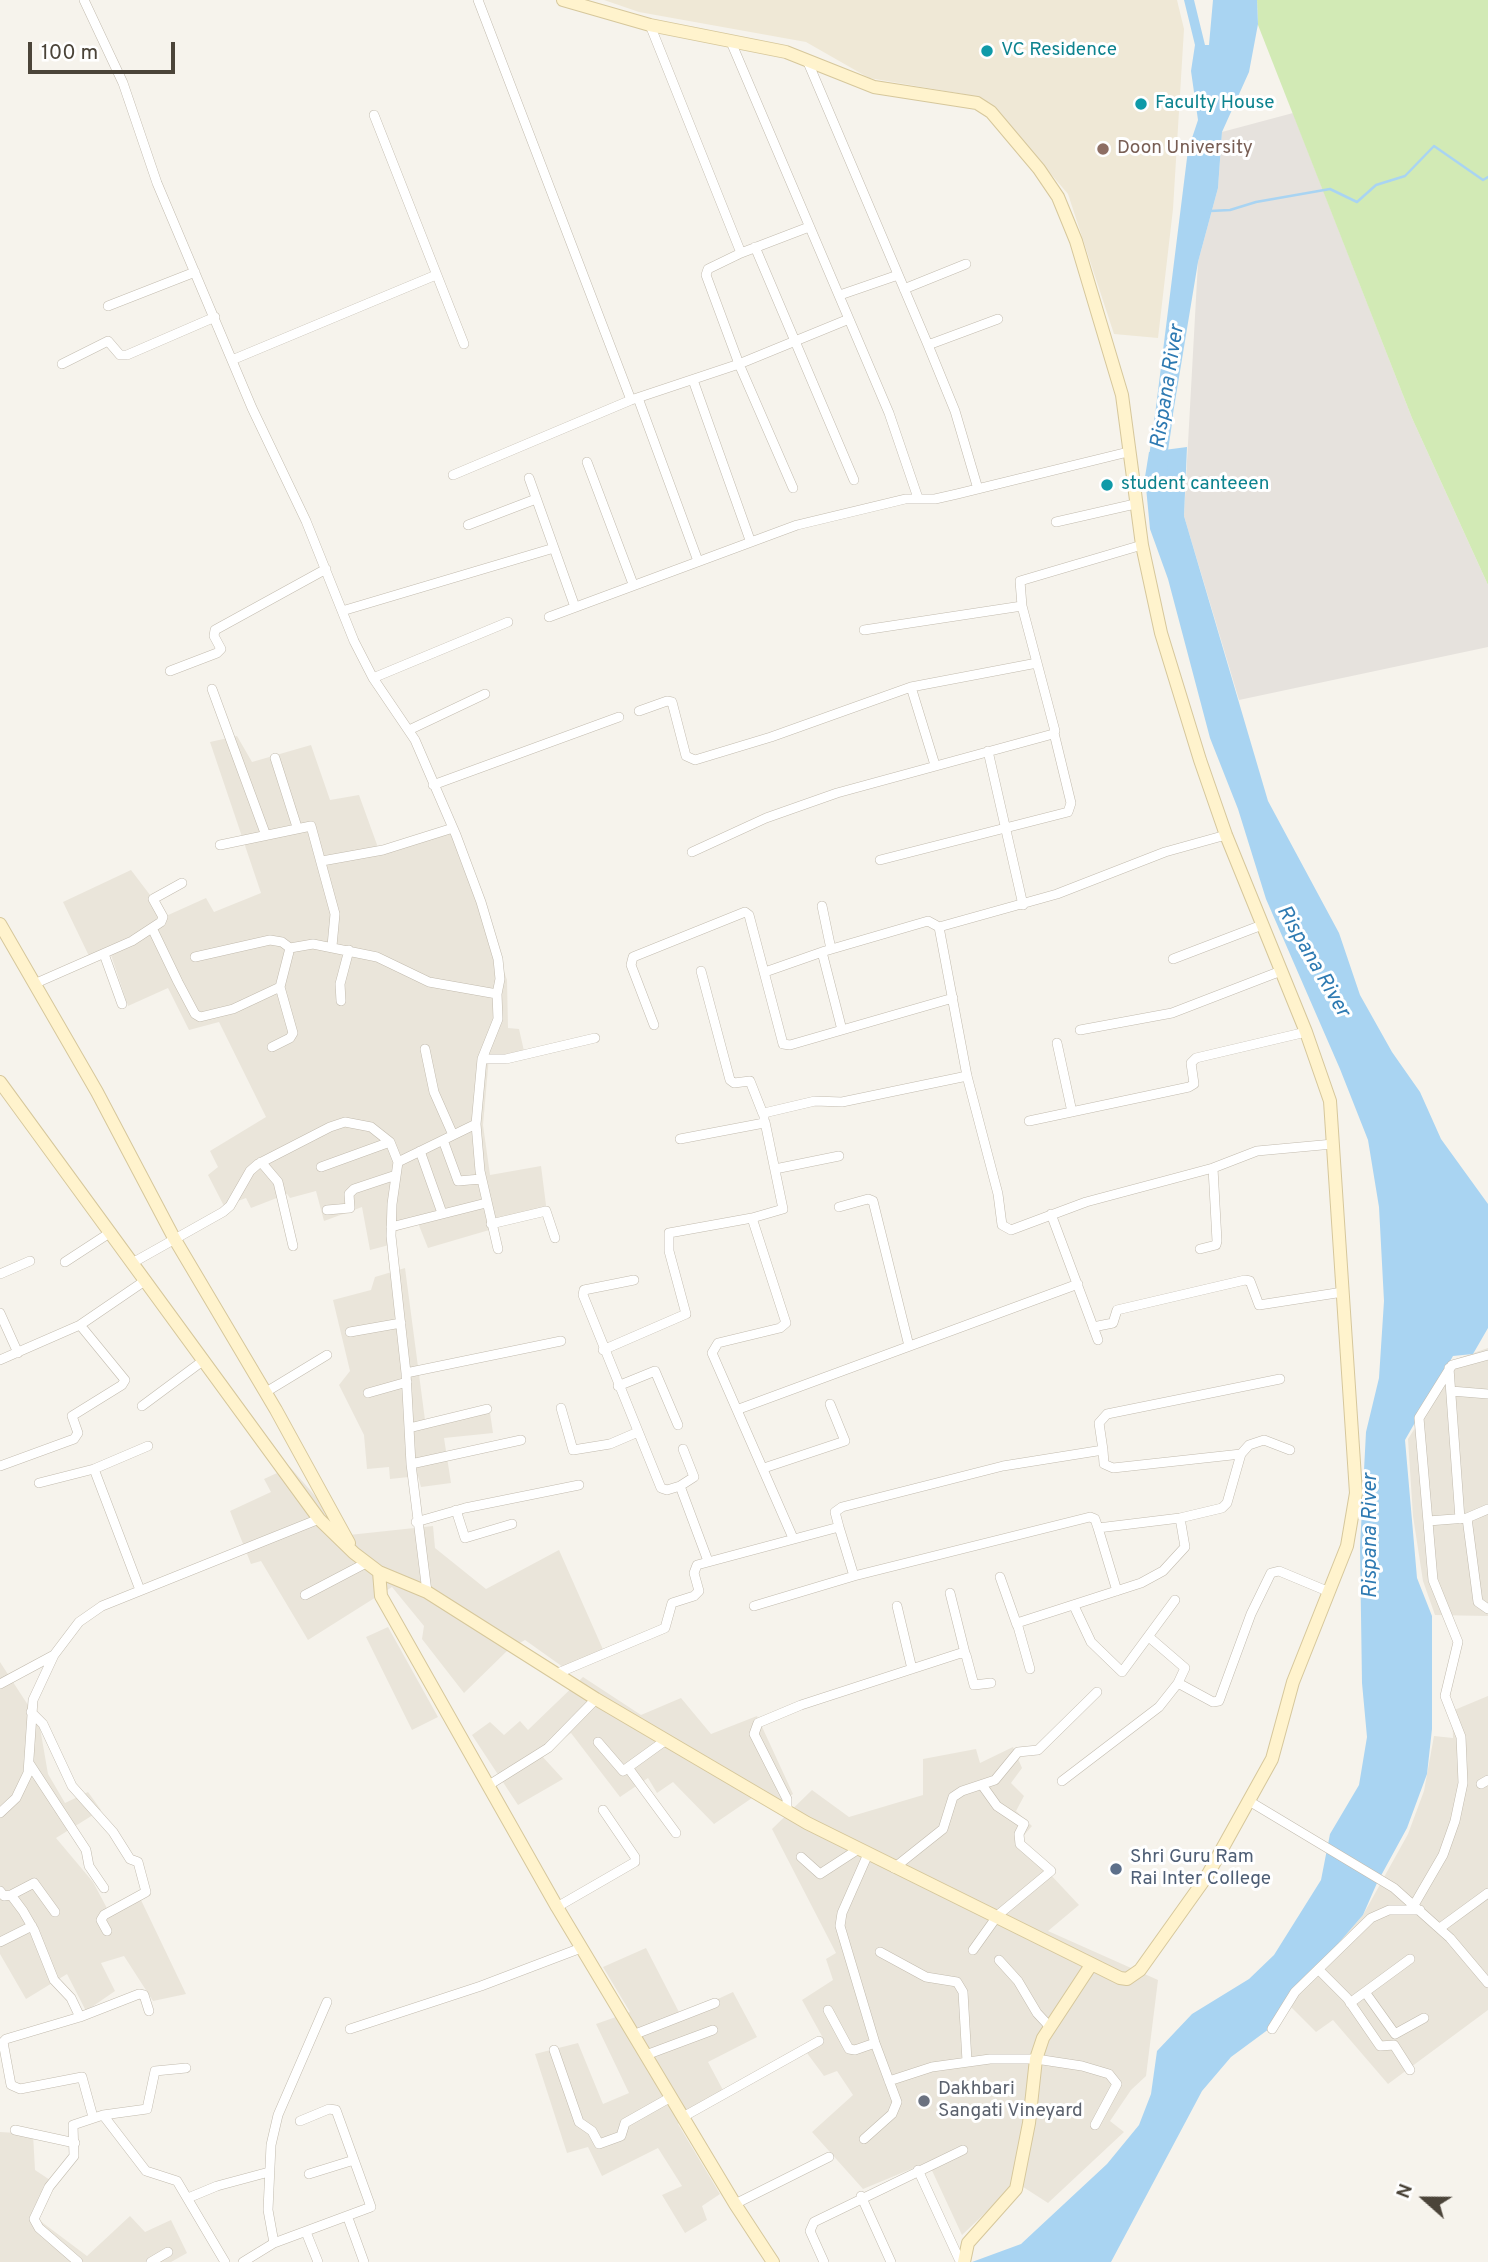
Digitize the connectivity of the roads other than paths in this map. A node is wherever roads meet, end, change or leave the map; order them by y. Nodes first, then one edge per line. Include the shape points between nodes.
1 (84, 0) edge
2 (478, 0) edge
3 (564, 0) edge
4 (650, 25) junction
5 (731, 42) junction
6 (807, 60) junction
7 (374, 115) dead end
8 (809, 227) junction
9 (755, 247) junction
10 (741, 253) junction
11 (966, 264) dead end
12 (195, 272) junction
13 (436, 275) junction
14 (898, 275) junction
15 (904, 289) junction
16 (840, 295) junction
17 (108, 306) dead end
18 (215, 317) junction
19 (849, 319) junction
20 (998, 319) dead end
21 (795, 342) junction
22 (464, 344) dead end
23 (928, 345) junction
24 (232, 360) junction
25 (62, 364) dead end
26 (739, 364) junction
27 (693, 380) junction
28 (634, 399) junction
29 (1128, 452) junction
30 (587, 462) dead end
31 (453, 475) dead end
32 (528, 478) dead end
33 (854, 480) dead end
34 (793, 488) dead end
35 (978, 489) junction
36 (918, 498) junction
37 (536, 499) junction
38 (1135, 504) junction
39 (1056, 522) dead end
40 (468, 525) dead end
41 (750, 540) junction
42 (1142, 545) junction
43 (554, 548) junction
44 (698, 561) junction
45 (327, 569) junction
46 (634, 584) junction
47 (1022, 606) junction
48 (575, 607) junction
49 (342, 611) junction
50 (550, 617) dead end
51 (508, 622) dead end
52 (864, 630) dead end
53 (1037, 663) junction
54 (170, 671) dead end
55 (373, 678) junction
56 (911, 688) junction
57 (212, 689) dead end
58 (485, 694) dead end
59 (639, 710) dead end
60 (619, 717) dead end
61 (409, 730) junction
62 (1054, 733) junction
63 (988, 751) junction
64 (275, 758) dead end
65 (935, 765) junction
66 (433, 785) junction
67 (297, 827) junction
68 (453, 828) junction
69 (1005, 828) junction
70 (265, 833) junction
71 (1226, 835) junction
72 (220, 845) dead end
73 (692, 852) dead end
74 (880, 860) dead end
75 (321, 861) junction
76 (182, 883) dead end
77 (1023, 905) junction
78 (822, 906) dead end
79 (0, 924) edge
80 (1262, 925) junction
81 (939, 927) junction
82 (152, 928) junction
83 (332, 946) junction
84 (290, 948) junction
85 (349, 950) junction
86 (827, 950) junction
87 (104, 954) junction
88 (195, 957) dead end
89 (1173, 959) dead end
90 (701, 971) dead end
91 (1281, 971) junction
92 (765, 972) junction
93 (34, 984) junction
94 (280, 987) junction
95 (497, 994) junction
96 (953, 998) junction
97 (341, 1001) dead end
98 (122, 1004) dead end
99 (654, 1025) dead end
100 (842, 1030) junction
101 (1080, 1030) dead end
102 (1306, 1032) junction
103 (595, 1038) dead end
104 (1057, 1043) dead end
105 (272, 1047) dead end
106 (425, 1049) dead end
107 (482, 1059) junction
108 (967, 1076) junction
109 (0, 1082) edge
110 (4, 1095) edge
111 (1072, 1112) junction
112 (764, 1118) junction
113 (1029, 1121) dead end
114 (476, 1124) junction
115 (453, 1135) junction
116 (680, 1139) dead end
117 (443, 1140) junction
118 (390, 1142) junction
119 (1333, 1144) junction
120 (420, 1151) junction
121 (839, 1156) dead end
122 (398, 1161) junction
123 (261, 1162) junction
124 (321, 1167) dead end
125 (1213, 1168) junction
126 (775, 1169) junction
127 (396, 1175) junction
128 (481, 1179) junction
129 (486, 1203) junction
130 (839, 1207) dead end
131 (327, 1210) dead end
132 (442, 1213) junction
133 (1051, 1214) junction
134 (752, 1218) junction
135 (491, 1224) junction
136 (391, 1227) junction
137 (111, 1232) junction
138 (174, 1238) junction
139 (555, 1238) dead end
140 (293, 1246) dead end
141 (498, 1249) dead end
142 (1199, 1249) dead end
143 (30, 1261) dead end
144 (65, 1262) dead end
145 (134, 1262) junction
146 (0, 1274) edge
147 (146, 1279) junction
148 (634, 1280) dead end
149 (1077, 1284) junction
150 (1343, 1292) junction
151 (0, 1312) edge
152 (2, 1323) edge
153 (401, 1323) junction
154 (80, 1325) junction
155 (1093, 1327) junction
156 (350, 1332) dead end
157 (1098, 1340) dead end
158 (561, 1341) dead end
159 (909, 1346) junction
160 (603, 1350) junction
161 (18, 1353) junction
162 (327, 1355) dead end
163 (1488, 1355) edge
164 (0, 1360) edge
165 (204, 1360) junction
166 (1449, 1368) junction
167 (407, 1377) junction
168 (1280, 1379) dead end
169 (618, 1385) junction
170 (1451, 1391) junction
171 (266, 1392) junction
172 (368, 1393) dead end
173 (1488, 1394) edge
174 (830, 1404) dead end
175 (142, 1406) dead end
176 (561, 1408) dead end
177 (487, 1409) dead end
178 (739, 1409) junction
179 (678, 1425) dead end
180 (409, 1428) junction
181 (638, 1432) junction
182 (521, 1440) dead end
183 (148, 1446) dead end
184 (683, 1449) dead end
185 (1103, 1450) junction
186 (1290, 1450) dead end
187 (1241, 1454) junction
188 (411, 1464) junction
189 (0, 1466) edge
190 (764, 1468) junction
191 (94, 1469) junction
192 (39, 1483) dead end
193 (579, 1485) dead end
194 (680, 1486) junction
195 (1488, 1509) edge
196 (456, 1510) junction
197 (1181, 1518) junction
198 (1464, 1518) junction
199 (319, 1519) junction
200 (1428, 1521) junction
201 (416, 1522) junction
202 (512, 1524) dead end
203 (839, 1527) junction
204 (1098, 1528) junction
205 (793, 1538) junction
206 (354, 1553) junction
207 (708, 1561) junction
208 (366, 1563) junction
209 (379, 1572) junction
210 (854, 1576) junction
211 (1000, 1577) dead end
212 (140, 1590) junction
213 (1117, 1591) junction
214 (1327, 1591) junction
215 (427, 1592) junction
216 (950, 1593) dead end
217 (305, 1595) dead end
218 (1175, 1600) dead end
219 (754, 1606) dead end
220 (897, 1606) dead end
221 (1074, 1606) junction
222 (1488, 1609) edge
223 (1017, 1625) junction
224 (1149, 1637) junction
225 (965, 1653) junction
226 (54, 1656) junction
227 (912, 1669) junction
228 (1030, 1670) dead end
229 (558, 1673) junction
230 (1, 1680) edge
231 (991, 1683) dead end
232 (1178, 1683) junction
233 (1097, 1692) dead end
234 (597, 1699) junction
235 (31, 1712) junction
236 (666, 1740) junction
237 (598, 1742) dead end
238 (29, 1763) junction
239 (629, 1769) junction
240 (1062, 1781) dead end
241 (489, 1785) junction
242 (982, 1785) junction
243 (1249, 1801) junction
244 (603, 1810) dead end
245 (787, 1811) junction
246 (0, 1813) edge
247 (676, 1833) dead end
248 (863, 1852) junction
249 (801, 1857) dead end
250 (894, 1868) junction
251 (104, 1888) dead end
252 (0, 1891) edge
253 (1488, 1893) edge
254 (11, 1895) junction
255 (556, 1907) junction
256 (1417, 1908) junction
257 (55, 1912) dead end
258 (998, 1915) junction
259 (32, 1926) junction
260 (1440, 1928) junction
261 (107, 1931) dead end
262 (0, 1942) edge
263 (581, 1948) junction
264 (973, 1950) dead end
265 (880, 1952) dead end
266 (1410, 1959) dead end
267 (999, 1960) dead end
268 (1091, 1965) junction
269 (1319, 1970) junction
270 (1488, 1983) edge
271 (1365, 1992) junction
272 (327, 2002) dead end
273 (1350, 2003) junction
274 (715, 2004) dead end
275 (828, 2010) dead end
276 (149, 2011) dead end
277 (80, 2017) junction
278 (1424, 2018) dead end
279 (1050, 2027) junction
280 (350, 2029) dead end
281 (1272, 2029) dead end
282 (713, 2030) dead end
283 (633, 2035) junction
284 (2, 2041) edge
285 (820, 2041) dead end
286 (875, 2043) junction
287 (554, 2050) dead end
288 (646, 2055) junction
289 (1036, 2059) junction
290 (967, 2061) junction
291 (186, 2068) dead end
292 (1410, 2070) dead end
293 (889, 2081) junction
294 (671, 2097) junction
295 (98, 2116) junction
296 (683, 2117) junction
297 (300, 2121) dead end
298 (1096, 2125) dead end
299 (15, 2130) dead end
300 (864, 2139) dead end
301 (75, 2143) junction
302 (963, 2150) dead end
303 (829, 2157) dead end
304 (354, 2160) junction
305 (918, 2170) junction
306 (269, 2172) junction
307 (309, 2174) dead end
308 (861, 2196) junction
309 (188, 2199) junction
310 (735, 2204) junction
311 (348, 2218) junction
312 (306, 2232) junction
313 (274, 2243) junction
314 (169, 2252) dead end
315 (960, 2260) edge
316 (78, 2262) edge
317 (151, 2262) edge
318 (225, 2262) edge
319 (243, 2262) edge
320 (318, 2262) edge
321 (365, 2262) edge
322 (773, 2262) edge
323 (824, 2262) edge
324 (891, 2262) edge

1 - 12 street via 123,83 157,183
2 - 28 street
3 - 4 street
4 - 5 street
4 - 10 street
5 - 6 street via 786,51
5 - 8 street
6 - 14 street
6 - 29 street via 874,87 977,103 991,112 1040,169 1058,197 1076,241 1122,395
7 - 13 street
8 - 9 street
8 - 16 street
9 - 10 street
9 - 21 street
10 - 26 street via 706,273
11 - 15 street
12 - 17 street
12 - 18 street
13 - 22 street
13 - 24 street
14 - 15 street
14 - 16 street
15 - 23 street
16 - 19 street
18 - 24 street
18 - 25 street via 127,355 120,355 108,341
19 - 21 street
19 - 36 street
20 - 23 street
21 - 26 street
21 - 33 street
23 - 35 street via 955,411
24 - 45 street
26 - 27 street
26 - 34 street
27 - 28 street
27 - 41 street
28 - 31 street
28 - 44 street
29 - 35 street
29 - 38 street
30 - 46 street
32 - 37 street
35 - 36 street via 935,499
36 - 41 street
37 - 40 street
37 - 43 street
38 - 39 street
38 - 42 street
41 - 44 street
42 - 47 street via 1024,578 1018,589
42 - 71 street via 1161,633
43 - 48 street
43 - 49 street
44 - 46 street
45 - 49 street
45 - 54 street via 215,630 218,653
46 - 48 street
47 - 52 street
47 - 53 street
48 - 50 street
49 - 55 street
51 - 55 street
53 - 56 street
53 - 62 street
55 - 61 street
56 - 59 street via 691,760 686,756 672,702
56 - 65 street
57 - 70 street
58 - 61 street
60 - 66 street
61 - 66 street
62 - 63 street
62 - 69 street via 1070,810
63 - 65 street
63 - 69 street
64 - 67 street
65 - 73 street via 791,809
66 - 68 street
67 - 70 street
67 - 75 street via 311,826
68 - 75 street via 383,850
68 - 95 street via 498,959
69 - 74 street
69 - 77 street
70 - 72 street
71 - 77 street via 1165,852 1094,883
71 - 80 street
75 - 83 street via 335,914
76 - 82 street via 153,899 163,919
77 - 81 street
78 - 86 street
79 - 93 street
80 - 89 street
80 - 91 street
81 - 86 street via 928,921
81 - 96 street
82 - 87 street
82 - 94 street via 200,1017 233,1009
83 - 84 street
83 - 85 street
84 - 88 street via 270,940
84 - 94 street
85 - 95 street via 394,964 429,982
85 - 97 street via 340,984
86 - 92 street
86 - 100 street
87 - 93 street
87 - 98 street
90 - 112 street via 730,1080 750,1081
91 - 101 street via 1172,1013
91 - 102 street
92 - 99 street via 745,912 636,954 631,965
92 - 100 street via 783,1044
93 - 138 street
94 - 105 street via 293,1033
95 - 107 street via 497,1028
96 - 100 street
96 - 108 street
102 - 111 street via 1196,1058 1191,1063 1194,1084 1189,1087
102 - 119 street via 1330,1101
103 - 107 street via 506,1059
104 - 111 street
106 - 115 street via 434,1092
107 - 114 street
108 - 112 street via 842,1102 820,1100
108 - 133 street via 1002,1225 1011,1230
109 - 110 street
110 - 137 street
111 - 113 street
112 - 116 street
112 - 126 street
114 - 115 street
114 - 128 street
115 - 117 street
117 - 120 street
117 - 128 street via 458,1181
118 - 122 street
118 - 123 street via 371,1127 345,1122
118 - 124 street
119 - 125 street via 1257,1151
119 - 150 street
120 - 122 street
120 - 132 street
121 - 126 street
122 - 127 street
123 - 138 street via 250,1171 230,1206
123 - 140 street via 278,1182
125 - 133 street
125 - 142 street via 1217,1241
126 - 134 street via 783,1209
127 - 131 street via 354,1189 349,1194 349,1208
127 - 136 street
128 - 129 street
129 - 132 street
129 - 135 street
130 - 159 street via 873,1201
132 - 136 street
133 - 149 street
134 - 160 street via 669,1233 669,1251 686,1314
134 - 178 street via 786,1318 780,1328 718,1343 712,1349
135 - 139 street via 546,1211
135 - 141 street
136 - 153 street
137 - 144 street
137 - 145 street
138 - 145 street
138 - 171 street
143 - 146 street
145 - 147 street
147 - 154 street
147 - 165 street
148 - 160 street via 583,1292
149 - 155 street
149 - 159 street
150 - 155 street via 1259,1305 1245,1280 1117,1310 1113,1323
150 - 214 street via 1356,1493 1347,1546
151 - 152 street
152 - 161 street
153 - 156 street
153 - 167 street
154 - 161 street
154 - 189 street via 124,1383 74,1413 71,1418 78,1433 74,1439
155 - 157 street
158 - 167 street
159 - 178 street
160 - 169 street
161 - 164 street
162 - 171 street
163 - 166 street via 1460,1360
165 - 175 street
165 - 199 street
166 - 170 street
166 - 200 street via 1419,1418
167 - 172 street
167 - 180 street
168 - 185 street via 1102,1416
169 - 179 street via 655,1371
169 - 181 street
170 - 173 street
170 - 198 street
171 - 206 street
174 - 190 street via 845,1441
176 - 181 street via 573,1450
177 - 180 street
178 - 190 street
180 - 188 street
181 - 194 street via 661,1488
182 - 188 street
183 - 191 street
184 - 194 street via 694,1477
185 - 187 street via 1106,1466 1113,1468
185 - 203 street via 1003,1466 842,1507 835,1512
186 - 187 street via 1264,1440 1249,1445
187 - 197 street via 1227,1503 1212,1513
188 - 201 street
190 - 205 street
191 - 192 street
191 - 212 street
193 - 196 street
194 - 207 street
195 - 198 street
196 - 201 street
196 - 202 street via 465,1538
197 - 204 street
197 - 213 street via 1185,1541 1181,1553 1153,1578
198 - 200 street
198 - 222 street via 1478,1602
199 - 206 street
199 - 212 street
200 - 256 street via 1433,1580 1458,1642 1445,1696 1461,1737 1463,1783 1443,1855
201 - 215 street
203 - 205 street
203 - 210 street
204 - 210 street via 1090,1517
204 - 213 street
205 - 207 street
206 - 208 street
207 - 229 street via 694,1569 699,1591 672,1603 665,1628
208 - 209 street
208 - 217 street
209 - 215 street
209 - 241 street via 381,1596
210 - 219 street
211 - 223 street
212 - 226 street via 90,1612
213 - 221 street
214 - 232 street via 1275,1571 1251,1614 1219,1701
214 - 243 street via 1293,1682 1272,1759
215 - 229 street
216 - 225 street
218 - 224 street
220 - 227 street
221 - 223 street
221 - 224 street via 1091,1642 1120,1671 1126,1670
223 - 228 street
224 - 232 street via 1185,1668
225 - 227 street
225 - 231 street via 974,1685
226 - 230 street
226 - 235 street
227 - 245 street via 801,1705 756,1725 754,1734 787,1799
229 - 234 street
232 - 240 street via 1159,1707
233 - 242 street via 1043,1746 1033,1752 1018,1752 995,1780
234 - 236 street
234 - 241 street via 548,1748
235 - 238 street
235 - 261 street via 43,1724 72,1786 130,1859 138,1862 146,1892 104,1915 101,1920
236 - 239 street
236 - 245 street
237 - 239 street via 621,1771
238 - 246 street via 23,1787
238 - 251 street via 86,1850 89,1866
239 - 247 street
241 - 255 street
242 - 250 street via 953,1797 943,1829
242 - 258 street via 997,1806 1024,1824 1020,1844 1051,1871
243 - 256 street via 1380,1879
243 - 268 street via 1207,1876 1140,1970 1127,1979
244 - 255 street via 635,1862
245 - 248 street
248 - 249 street via 820,1874
248 - 250 street
248 - 286 street via 840,1926
250 - 258 street
252 - 254 street
253 - 260 street
254 - 257 street via 32,1882
254 - 259 street
255 - 263 street
256 - 260 street
256 - 269 street via 1389,1910 1371,1919
258 - 264 street
258 - 268 street
259 - 262 street
259 - 277 street via 54,1980 71,1998
260 - 270 street
263 - 280 street
263 - 283 street
265 - 290 street via 926,1977 957,1982 963,1992
266 - 271 street
267 - 279 street
268 - 279 street
269 - 273 street
269 - 281 street via 1294,1992
271 - 273 street
271 - 278 street via 1395,2034
272 - 306 street via 278,2115
273 - 292 street via 1380,2046 1394,2045
274 - 283 street
275 - 286 street via 849,2049
276 - 277 street via 144,1995 139,1994
277 - 284 street
279 - 289 street
282 - 288 street
283 - 288 street
284 - 295 street via 13,2087 82,2077
285 - 296 street
286 - 293 street
287 - 294 street via 579,2122 593,2131 599,2144 621,2136 625,2123
288 - 294 street
289 - 290 street
289 - 298 street via 1102,2071 1114,2078 1117,2090
289 - 315 street via 1016,2189 968,2243
290 - 293 street
291 - 295 street via 155,2071 147,2109
293 - 300 street via 896,2108
294 - 296 street
295 - 301 street via 73,2125
295 - 309 street via 146,2171 177,2181
296 - 310 street
297 - 304 street via 336,2110
299 - 301 street
301 - 316 street via 71,2163 49,2187 34,2219
302 - 305 street
303 - 310 street
304 - 307 street
304 - 311 street via 371,2207
305 - 308 street
305 - 315 street
306 - 309 street
306 - 313 street via 268,2210
308 - 323 street via 811,2225
308 - 324 street
309 - 318 street
310 - 322 street
311 - 312 street
311 - 321 street
312 - 313 street
312 - 320 street
313 - 319 street
314 - 317 street

